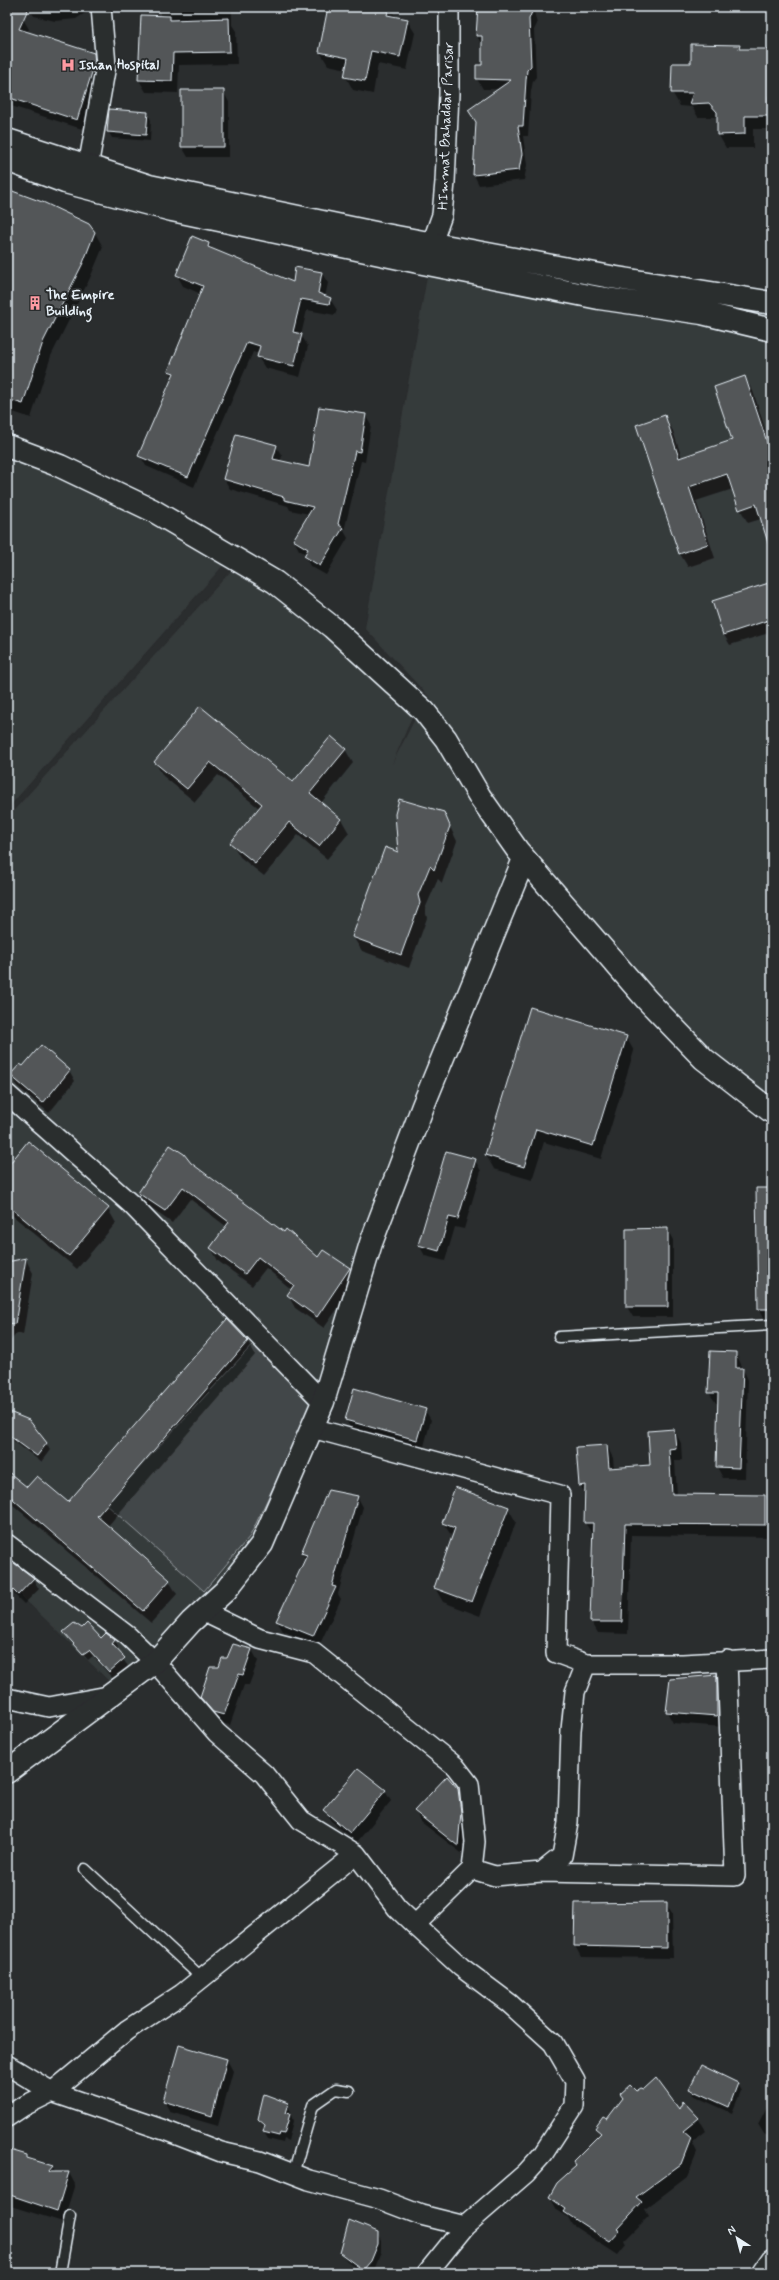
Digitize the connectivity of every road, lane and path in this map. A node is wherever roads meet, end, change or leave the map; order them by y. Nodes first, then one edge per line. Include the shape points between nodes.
1 (101, 7) edge
2 (449, 7) edge
3 (7, 140) edge
4 (7, 160) edge
5 (88, 167) junction
6 (432, 243) junction
7 (772, 303) edge
8 (772, 330) edge
9 (7, 446) edge
10 (524, 859) junction
11 (7, 1094) edge
12 (772, 1112) edge
13 (772, 1325) edge
14 (559, 1337) dead end
15 (323, 1402) junction
16 (312, 1428) junction
17 (7, 1544) edge
18 (202, 1611) junction
19 (772, 1659) edge
20 (728, 1660) junction
21 (155, 1662) junction
22 (586, 1664) junction
23 (108, 1696) junction
24 (7, 1698) edge
25 (7, 1772) edge
26 (356, 1854) junction
27 (85, 1869) dead end
28 (472, 1869) junction
29 (542, 1872) junction
30 (415, 1925) junction
31 (202, 1978) junction
32 (7, 2065) edge
33 (349, 2091) dead end
34 (52, 2092) junction
35 (7, 2117) edge
36 (293, 2174) junction
37 (70, 2216) dead end
38 (464, 2226) junction
39 (772, 2260) edge
40 (60, 2273) edge
41 (427, 2273) edge
42 (763, 2273) edge

1 - 5 street via 106,65
2 - 6 street, HImmat Bahaddar Parisar via 445,182 442,215
3 - 5 street
4 - 8 street via 65,182 172,210 599,298 702,313
5 - 6 street via 149,186
6 - 7 street
9 - 10 street via 60,466 152,510 275,582 332,627 424,711 441,731 480,797
10 - 12 street via 651,1004 703,1058
10 - 15 street via 423,1106 376,1230
11 - 15 street via 131,1204
13 - 14 lane
15 - 16 street
16 - 18 street via 262,1544 226,1590
16 - 22 street via 560,1495 556,1653
17 - 21 street via 128,1636
18 - 21 street
18 - 28 street via 260,1639 314,1653 455,1766 469,1784 475,1842
19 - 20 street
20 - 22 street via 683,1664
20 - 29 street via 735,1876
21 - 23 street
21 - 26 street via 217,1733 264,1774 301,1820
22 - 29 street via 575,1692 568,1823 562,1856
23 - 24 street via 49,1707
23 - 25 street
26 - 30 street via 397,1908
26 - 31 street
27 - 31 lane
28 - 29 street via 495,1876
28 - 30 street
30 - 38 street via 461,1967 509,2003 553,2043 575,2081 574,2106 543,2154 526,2173
31 - 34 street via 127,2030
32 - 34 street
33 - 36 lane via 336,2089 313,2105
34 - 35 street
34 - 36 street via 220,2152 260,2160
36 - 38 street
37 - 40 lane
38 - 41 street
39 - 42 street

